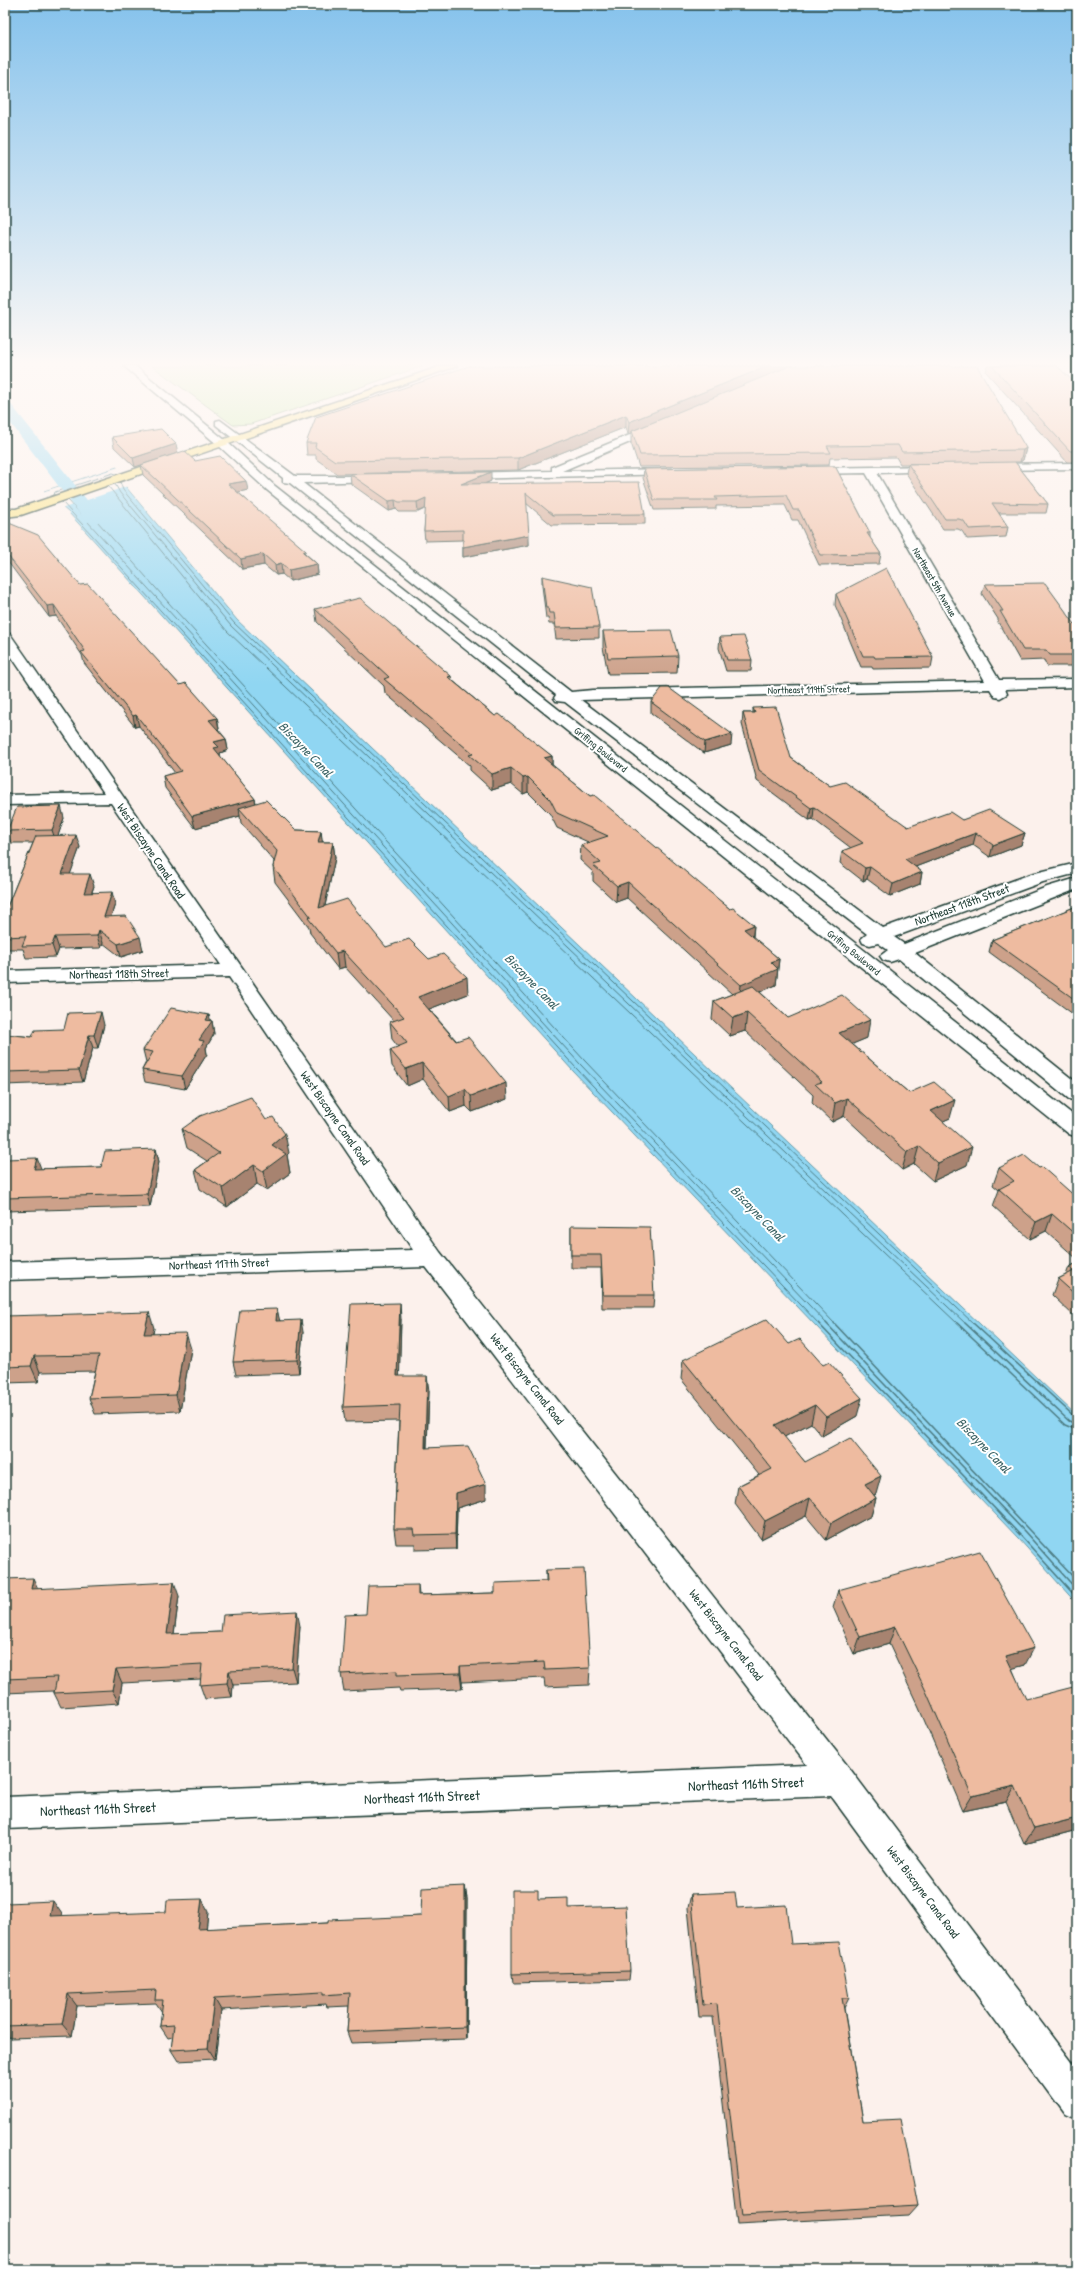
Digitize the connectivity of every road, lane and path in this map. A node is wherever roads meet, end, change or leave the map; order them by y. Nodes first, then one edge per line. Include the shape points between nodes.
1 (137, 472) edge
2 (253, 472) edge
3 (283, 472) edge
4 (550, 472) edge
5 (858, 472) edge
6 (871, 472) edge
7 (796, 473) edge
8 (546, 474) junction
9 (392, 480) edge
10 (297, 483) junction
11 (267, 485) junction
12 (17, 512) junction
13 (5, 513) edge
14 (5, 521) edge
15 (9, 648) edge
16 (1077, 682) edge
17 (997, 689) junction
18 (1077, 693) edge
19 (568, 697) junction
20 (548, 707) junction
21 (582, 708) junction
22 (115, 798) junction
23 (5, 800) edge
24 (1077, 868) edge
25 (1077, 883) edge
26 (880, 935) junction
27 (849, 948) junction
28 (901, 951) junction
29 (870, 964) junction
30 (233, 971) junction
31 (5, 977) edge
32 (1077, 1094) edge
33 (1077, 1129) edge
34 (432, 1258) junction
35 (5, 1271) edge
36 (839, 1780) junction
37 (5, 1813) edge
38 (1077, 2101) edge

1 - 12 main road
2 - 11 street, Griffing Boulevard
3 - 10 street, Griffing Boulevard
4 - 8 street
5 - 7 street
6 - 17 street, Northeast 5th Avenue
8 - 8 street via 454,479 682,475
9 - 10 street
10 - 11 street
10 - 19 street, Griffing Boulevard
11 - 20 street, Griffing Boulevard
12 - 13 main road
12 - 14 main road
15 - 22 street, West Biscayne Canal Road
16 - 17 street, Northeast 119th Street
17 - 18 street, Northeast 119th Street
17 - 19 street, Northeast 119th Street via 593,694
17 - 21 street, Northeast 119th Street via 611,704
19 - 20 street, Northeast 119th Street
19 - 21 street, Griffing Boulevard
20 - 21 street, Northeast 119th Street
20 - 27 street, Griffing Boulevard
21 - 26 street, Griffing Boulevard
22 - 23 street
22 - 30 street, West Biscayne Canal Road
24 - 26 street, Northeast 118th Street via 1037,878
25 - 28 street, Northeast 118th Street
26 - 27 street, Northeast 118th Street
26 - 28 street, Griffing Boulevard
27 - 29 street, Griffing Boulevard
28 - 29 street, Northeast 118th Street
28 - 32 street, Griffing Boulevard
29 - 33 street, Griffing Boulevard
30 - 31 street, Northeast 118th Street
30 - 34 street, West Biscayne Canal Road
34 - 35 street, Northeast 117th Street
34 - 36 street, West Biscayne Canal Road
36 - 37 street, Northeast 116th Street
36 - 38 street, West Biscayne Canal Road

